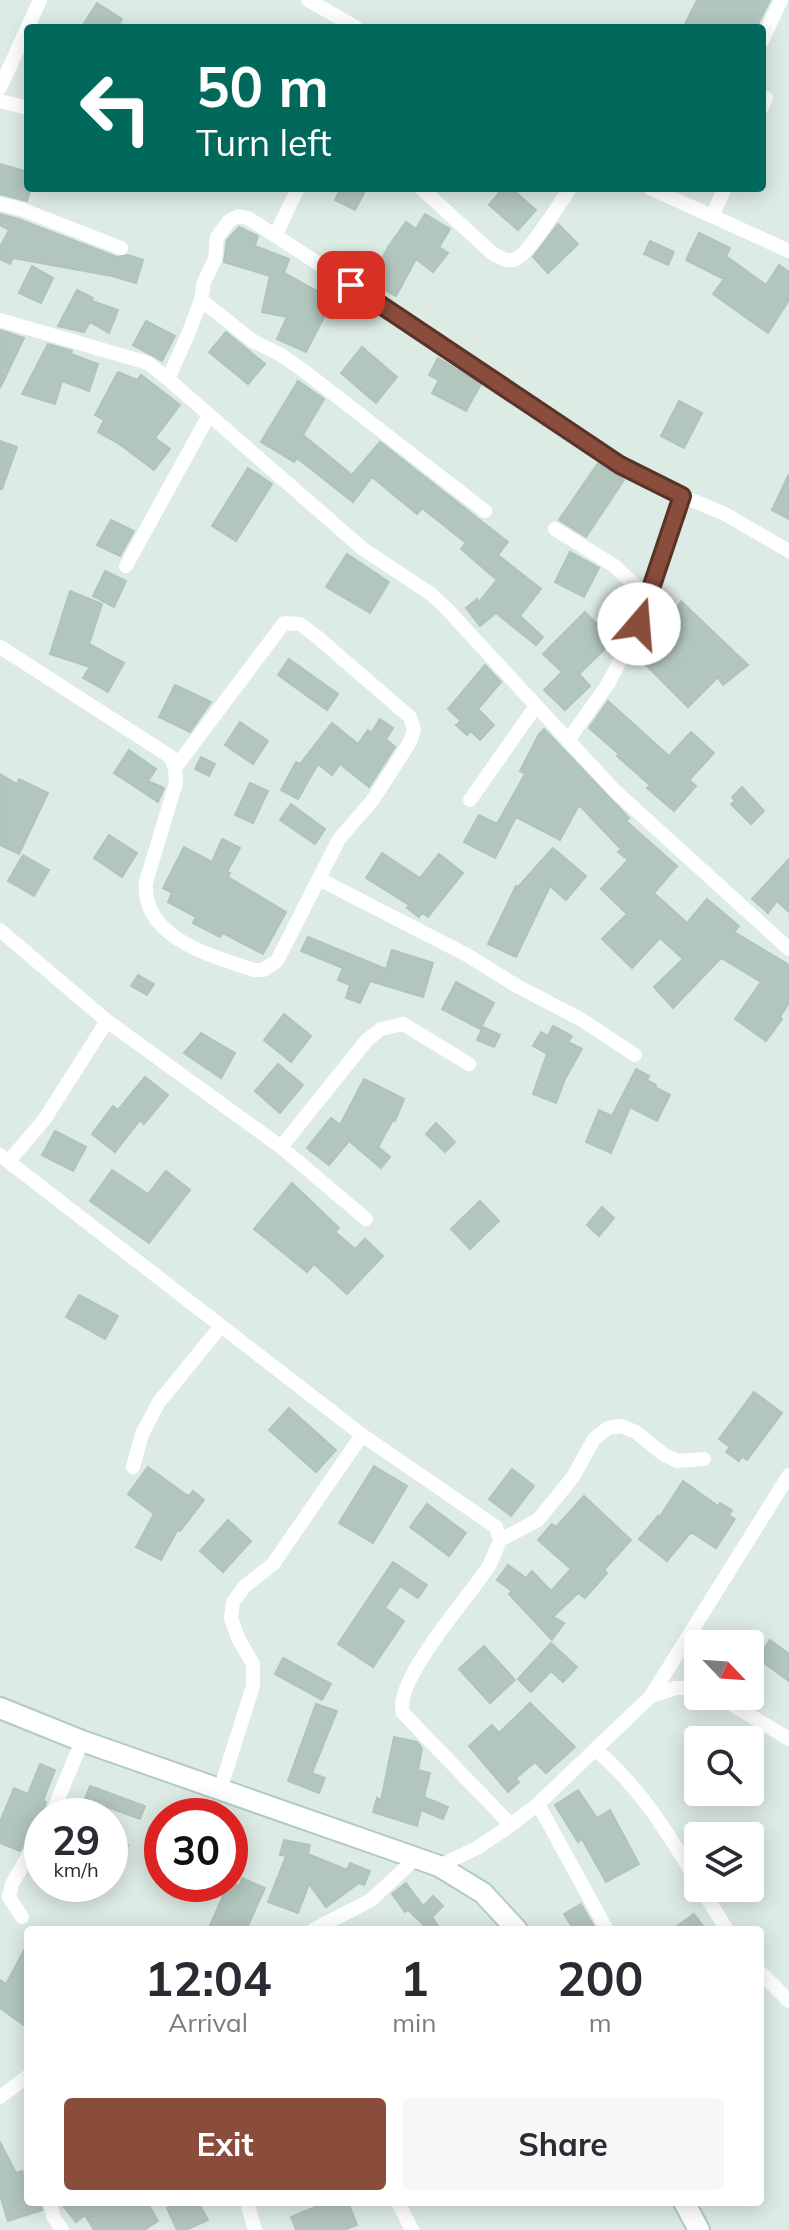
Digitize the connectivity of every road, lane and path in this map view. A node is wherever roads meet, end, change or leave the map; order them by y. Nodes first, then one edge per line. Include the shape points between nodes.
1 (40, 0) edge
2 (308, 0) edge
3 (781, 0) edge
4 (29, 24) edge
5 (350, 24) edge
6 (766, 32) edge
7 (24, 35) edge
8 (0, 88) edge
9 (0, 101) edge
10 (24, 107) edge
11 (296, 192) edge
12 (425, 192) edge
13 (567, 192) edge
14 (659, 192) edge
15 (723, 192) edge
16 (0, 204) edge
17 (712, 216) junction
18 (276, 234) junction
19 (121, 248) dead end
20 (789, 251) edge
21 (201, 300) junction
22 (0, 320) edge
23 (168, 379) junction
24 (209, 415) junction
25 (682, 496) junction
26 (485, 511) dead end
27 (555, 529) dead end
28 (789, 551) edge
29 (126, 566) dead end
30 (648, 597) junction
31 (0, 647) edge
32 (536, 706) junction
33 (569, 739) junction
34 (175, 768) junction
35 (470, 800) dead end
36 (319, 879) junction
37 (0, 930) edge
38 (789, 949) edge
39 (107, 1021) junction
40 (635, 1055) dead end
41 (469, 1064) dead end
42 (281, 1147) junction
43 (4, 1158) edge
44 (366, 1219) dead end
45 (221, 1326) junction
46 (362, 1435) junction
47 (704, 1459) dead end
48 (133, 1467) dead end
49 (789, 1475) edge
50 (500, 1540) junction
51 (684, 1688) edge
52 (651, 1696) junction
53 (0, 1708) edge
54 (741, 1710) edge
55 (789, 1739) edge
56 (82, 1741) junction
57 (595, 1749) junction
58 (220, 1790) junction
59 (58, 1798) edge
60 (538, 1804) junction
61 (511, 1825) junction
62 (415, 1859) junction
63 (684, 1861) edge
64 (24, 1863) edge
65 (439, 1866) junction
66 (710, 1902) edge
67 (22, 1917) dead end
68 (321, 1926) edge
69 (513, 1926) edge
70 (605, 1926) edge
71 (725, 1926) edge
72 (764, 1976) edge
73 (789, 2001) edge
74 (24, 2080) edge
75 (0, 2097) edge
76 (51, 2206) edge
77 (248, 2206) edge
78 (400, 2206) edge
79 (686, 2206) edge
80 (62, 2230) edge
81 (255, 2230) edge
82 (412, 2230) edge
83 (699, 2230) edge

1 - 4 street
2 - 5 street
3 - 6 street
7 - 8 street
9 - 10 street
11 - 18 street
12 - 13 street via 506,261 517,259 536,238
14 - 17 street
15 - 17 street
16 - 19 street
17 - 20 street
18 - 21 street via 248,218 229,221 217,237
18 - 25 street via 559,426
21 - 23 street
21 - 26 street via 253,341 304,371
22 - 23 street via 148,363
23 - 24 street
24 - 29 street
24 - 32 street via 363,549 431,594
25 - 28 street
25 - 30 street
27 - 30 street via 613,565
30 - 33 street via 608,684
31 - 34 street via 146,739 171,757
32 - 33 street
32 - 35 street
33 - 38 street via 615,791
34 - 36 street via 176,783 145,897 172,935 216,957 263,970 277,961
34 - 36 street via 284,623 300,624 316,636 410,717 414,730 372,801 339,839
36 - 40 street via 467,955
37 - 39 street
39 - 42 street
39 - 43 street via 44,1120
41 - 42 street via 403,1024 381,1029
42 - 44 street
43 - 45 street
45 - 46 street
45 - 48 street via 159,1402
46 - 50 street via 496,1527
46 - 58 street via 273,1564 233,1602 231,1618 253,1664 253,1686
47 - 50 street via 677,1461 636,1432 608,1428 594,1439 573,1477 538,1520
49 - 52 street
50 - 61 street via 490,1563 413,1671 400,1703 403,1713
51 - 52 street
52 - 57 street
53 - 56 main road
54 - 55 street
56 - 58 main road
56 - 59 street
57 - 60 street
57 - 63 street via 642,1795
58 - 62 main road
60 - 61 street
60 - 70 street
61 - 65 street
62 - 65 main road
62 - 68 street via 371,1900
64 - 67 street via 9,1897
65 - 69 main road via 483,1893
66 - 71 street
72 - 73 street
74 - 75 street
76 - 80 street
77 - 81 street
78 - 82 street
79 - 83 main road

